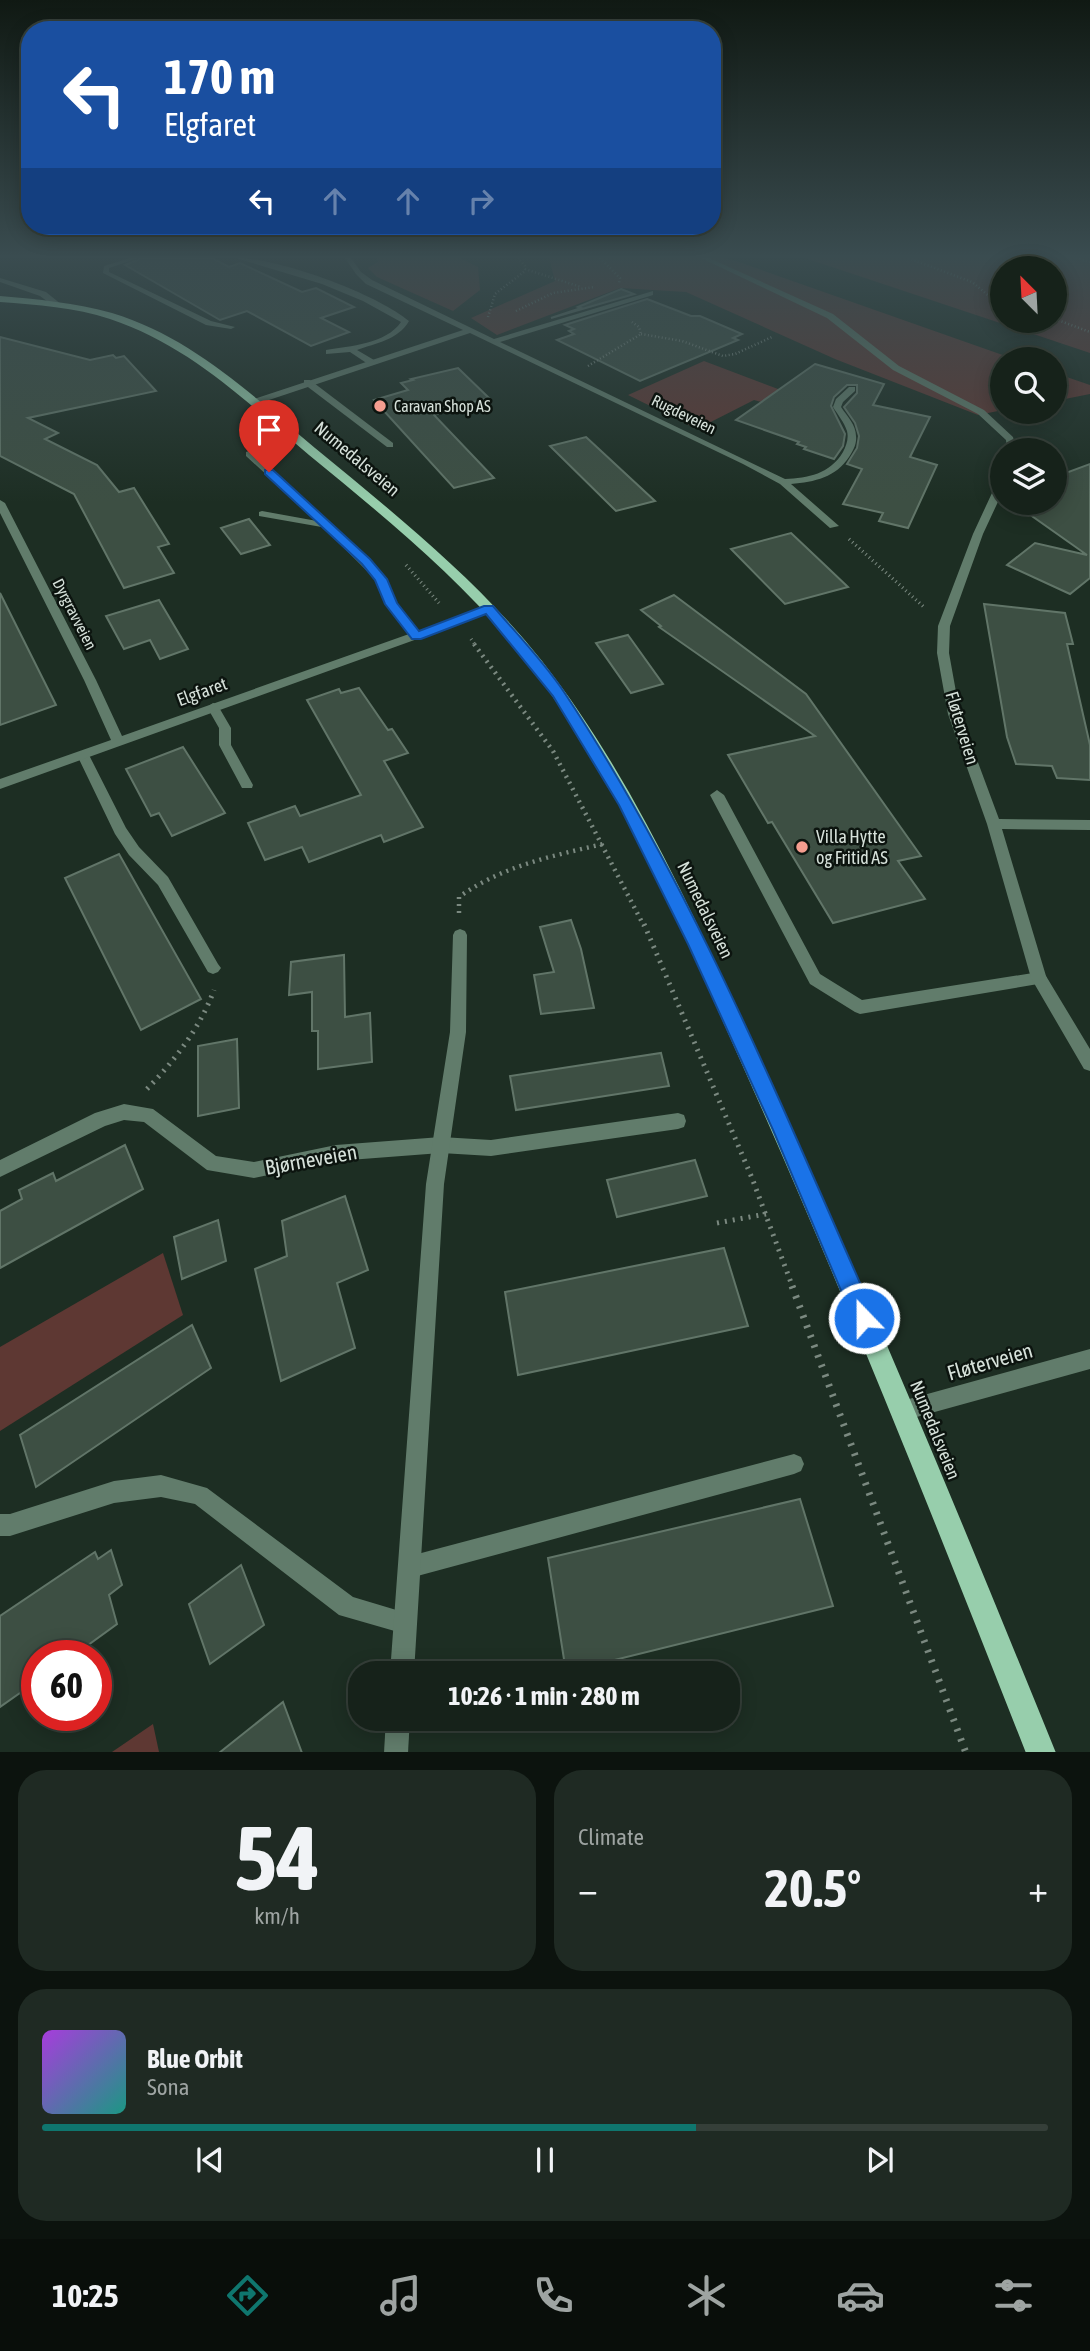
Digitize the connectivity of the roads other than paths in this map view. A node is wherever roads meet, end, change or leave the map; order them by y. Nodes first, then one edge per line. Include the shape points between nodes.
1 (168, 340) edge
2 (376, 340) edge
3 (441, 340) edge
4 (499, 340) edge
5 (861, 340) edge
6 (495, 341) joint
7 (351, 349) junction
8 (329, 352) dead end
9 (372, 362) junction
10 (307, 382) junction
11 (852, 389) dead end
12 (254, 402) junction
13 (1009, 438) edge
14 (390, 445) dead end
15 (249, 454) dead end
16 (783, 482) junction
17 (0, 503) edge
18 (990, 507) edge
19 (262, 514) dead end
20 (834, 526) road end
21 (328, 527) junction
22 (489, 609) junction
23 (416, 636) junction
24 (213, 707) junction
25 (118, 741) junction
26 (83, 755) junction
27 (0, 784) edge
28 (247, 785) dead end
29 (717, 794) dead end
30 (994, 824) junction
31 (1090, 825) edge
32 (460, 935) road end
33 (213, 968) road end
34 (1039, 978) junction
35 (1090, 1064) edge
36 (678, 1121) dead end
37 (441, 1145) junction
38 (0, 1168) edge
39 (1090, 1359) edge
40 (902, 1411) junction
41 (794, 1464) dead end
42 (0, 1525) edge
43 (410, 1567) junction
44 (405, 1623) junction
45 (403, 1661) edge
46 (397, 1731) edge
47 (396, 1752) edge
48 (1041, 1752) edge

1 - 12 main road, Numedalsveien
2 - 7 street
3 - 9 street
4 - 6 street
5 - 13 street via 896,368 981,412
6 - 16 street, Rugdeveien
7 - 8 street
7 - 9 street
9 - 10 street
10 - 12 street
10 - 14 street
11 - 16 street via 837,407 852,434 844,459 828,475
12 - 22 main road, Numedalsveien via 391,516
15 - 21 street
16 - 20 street, Rugdeveien
17 - 25 street, Dyrgravveien
18 - 30 street, Fløterveien via 944,625 943,653 954,714
19 - 21 street
21 - 23 street via 381,579 391,604
22 - 23 street, Elgfaret
22 - 40 main road, Numedalsveien via 558,693 647,844 781,1127
23 - 24 street, Elgfaret
24 - 25 street, Elgfaret
24 - 28 street via 225,728 225,745
25 - 26 street, Elgfaret
26 - 27 street, Elgfaret
26 - 33 street via 120,830 163,881
29 - 34 street via 815,979 860,1007
30 - 31 street
30 - 34 street, Fløterveien
32 - 37 street via 457,1032
34 - 35 street, Fløterveien
36 - 37 street, Bjørneveien via 491,1148
37 - 38 street, Bjørneveien via 336,1153 254,1170 213,1164 147,1115 124,1112
37 - 43 street
39 - 40 street, Fløterveien
40 - 48 main road, Numedalsveien
41 - 43 street
42 - 44 street via 126,1491 161,1486 200,1495 347,1607
43 - 44 street
44 - 45 street
46 - 47 street

